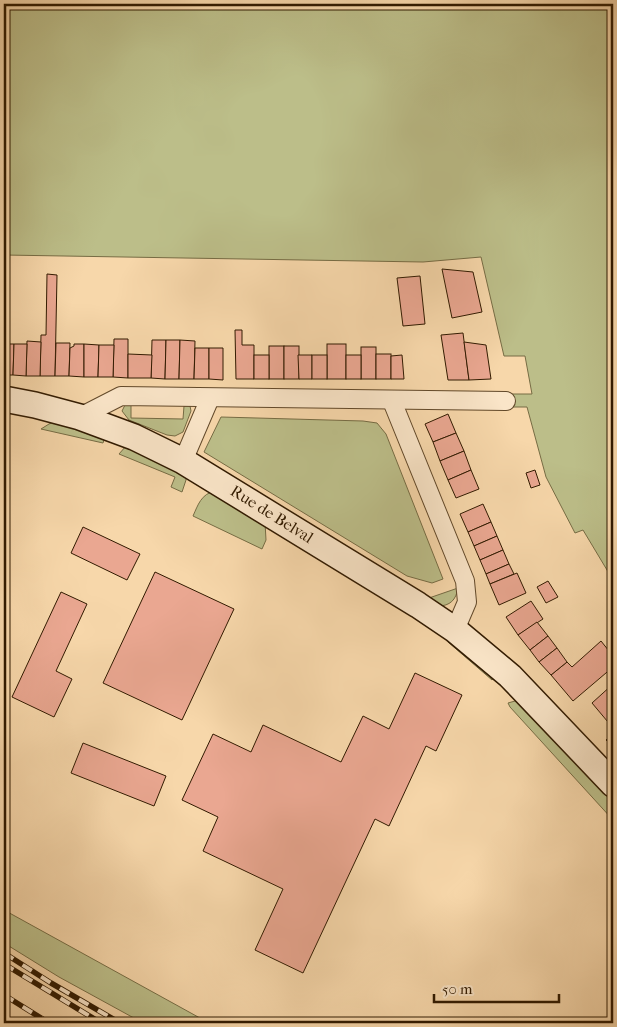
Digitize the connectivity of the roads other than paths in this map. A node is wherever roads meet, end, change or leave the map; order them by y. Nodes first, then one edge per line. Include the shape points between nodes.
1 (210, 398) junction
2 (4, 399) edge
3 (392, 401) junction
4 (506, 401) dead end
5 (80, 417) junction
6 (183, 461) junction
7 (455, 630) junction
8 (613, 784) edge

1 - 3 street
1 - 5 street via 121,396
1 - 6 street
2 - 5 main road, Rue de Belval
3 - 4 street
3 - 7 street via 465,582 467,602
5 - 6 main road, Rue de Belval via 134,437
6 - 7 main road, Rue de Belval
7 - 8 main road, Rue de Belval via 510,676

